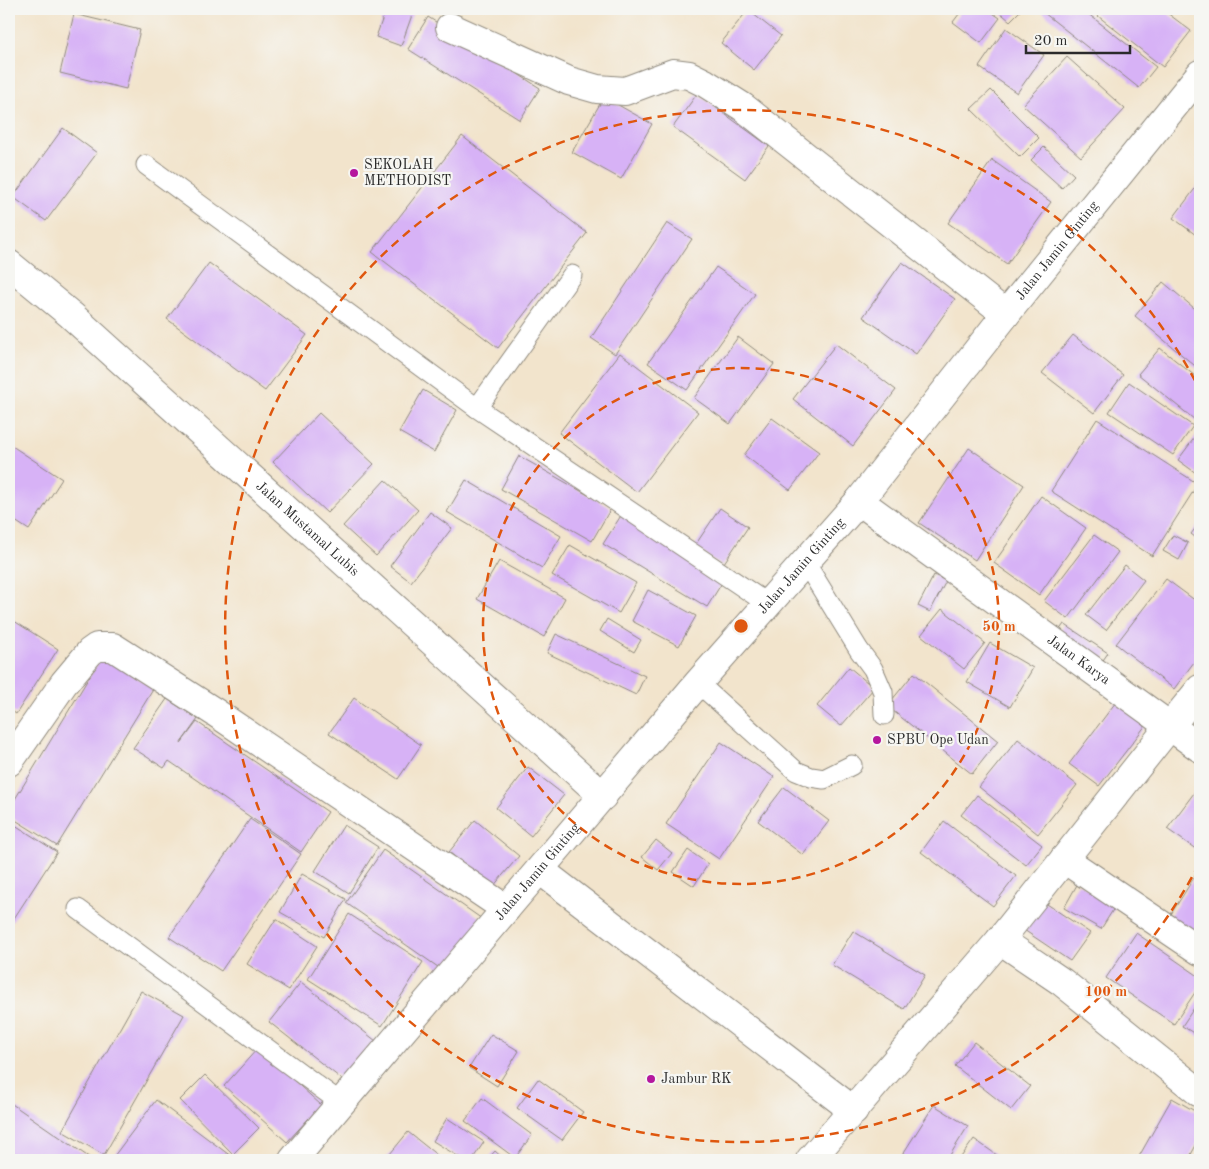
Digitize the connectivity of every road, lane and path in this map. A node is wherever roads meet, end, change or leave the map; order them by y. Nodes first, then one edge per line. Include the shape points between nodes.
1 (450, 27) dead end
2 (1199, 77) edge
3 (146, 165) dead end
4 (9, 264) edge
5 (572, 275) dead end
6 (1006, 314) junction
7 (477, 408) junction
8 (860, 502) junction
9 (805, 562) junction
10 (768, 604) junction
11 (698, 683) junction
12 (1200, 690) edge
13 (884, 714) dead end
14 (1169, 727) junction
15 (1200, 748) edge
16 (9, 762) edge
17 (852, 765) dead end
18 (603, 796) junction
19 (1064, 859) junction
20 (540, 870) junction
21 (78, 909) dead end
22 (506, 909) junction
23 (1000, 940) junction
24 (1200, 951) edge
25 (1200, 1093) edge
26 (341, 1103) junction
27 (854, 1110) junction
28 (293, 1160) edge
29 (810, 1160) edge

1 - 6 main road via 569,81 597,89 625,91 673,73 688,75 705,83 743,108
2 - 6 main road, Jalan Jamin Ginting
3 - 7 lane
4 - 18 main road, Jalan Mustamal Lubis via 71,315
5 - 7 lane
6 - 8 main road, Jalan Jamin Ginting
7 - 10 lane
8 - 9 main road, Jalan Jamin Ginting
8 - 14 main road, Jalan Karya
9 - 10 main road, Jalan Jamin Ginting
9 - 13 lane via 873,669 882,692
10 - 11 main road, Jalan Jamin Ginting
11 - 17 lane via 796,771 824,779
11 - 18 main road, Jalan Jamin Ginting
12 - 14 main road
14 - 15 main road, Jalan Karya
14 - 19 main road
16 - 22 main road via 64,683 90,652 97,647 113,647
18 - 20 main road, Jalan Jamin Ginting
19 - 23 main road
19 - 24 main road
20 - 22 main road, Jalan Jamin Ginting
20 - 27 main road
21 - 26 lane
22 - 26 main road, Jalan Jamin Ginting
23 - 25 main road via 1062,982
23 - 27 main road
26 - 28 main road, Jalan Jamin Ginting
27 - 29 main road

